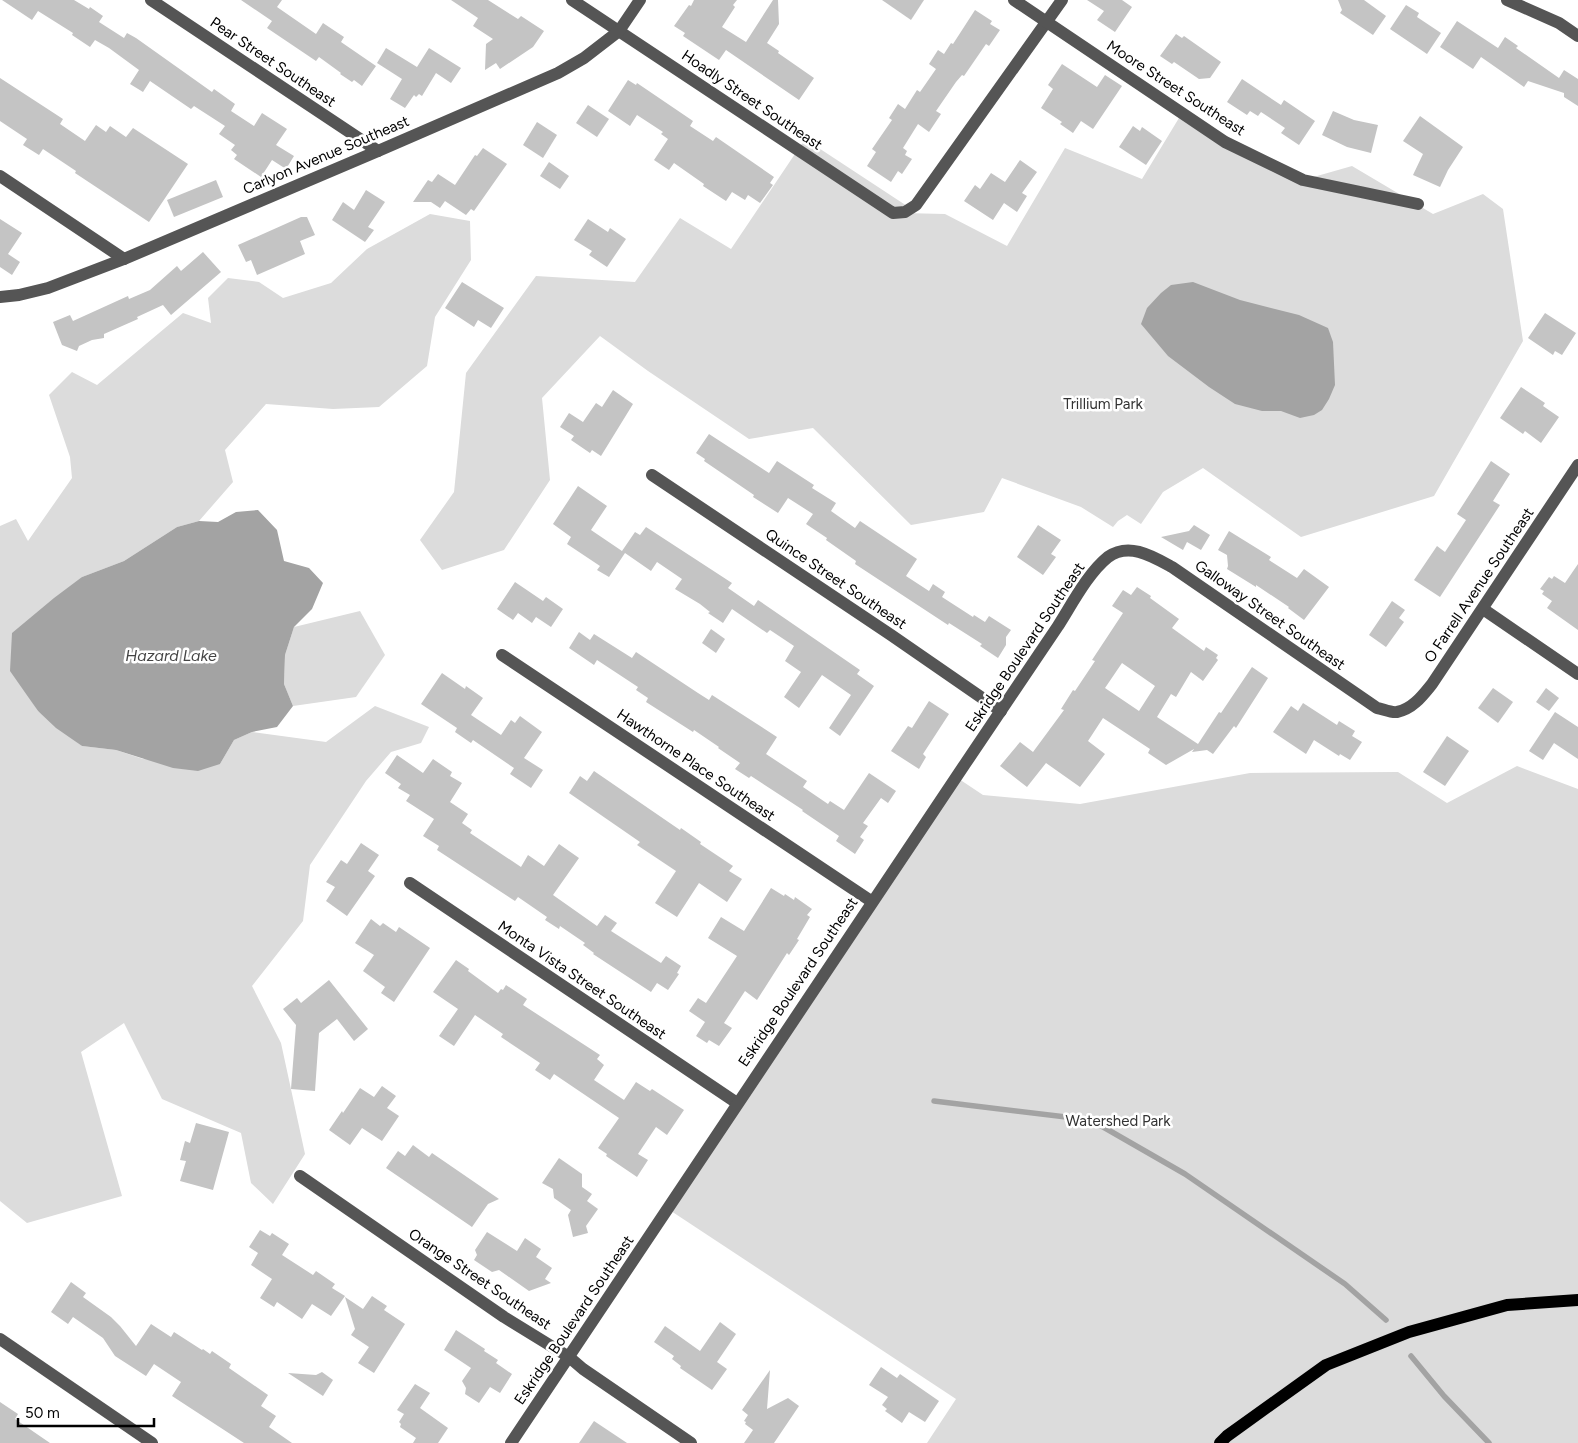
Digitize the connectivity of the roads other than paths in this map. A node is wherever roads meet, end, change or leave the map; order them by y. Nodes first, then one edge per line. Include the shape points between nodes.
1 (151, 0) edge
2 (572, 0) edge
3 (640, 0) edge
4 (1014, 0) edge
5 (1062, 0) edge
6 (1507, 0) edge
7 (1047, 22) junction
8 (619, 31) junction
9 (1578, 36) edge
10 (378, 151) junction
11 (0, 176) edge
12 (1418, 204) dead end
13 (124, 259) junction
14 (0, 297) edge
15 (1578, 465) edge
16 (652, 475) dead end
17 (1123, 550) joint
18 (1483, 609) junction
19 (502, 655) dead end
20 (1578, 674) edge
21 (1001, 711) junction
22 (1396, 712) joint
23 (410, 883) dead end
24 (872, 901) junction
25 (737, 1103) junction
26 (300, 1176) dead end
27 (1578, 1300) edge
28 (0, 1339) edge
29 (569, 1357) junction
30 (152, 1443) edge
31 (511, 1443) edge
32 (691, 1443) edge
33 (1220, 1443) edge

1 - 10 street, Pear Street Southeast
2 - 8 street, Hoadly Street Southeast
3 - 8 street, Carlyon Avenue Southeast
4 - 7 street, Moore Street Southeast
5 - 7 street
6 - 9 street
7 - 8 street, Hoadly Street Southeast via 916,205 905,212 893,213
7 - 12 street, Moore Street Southeast via 1225,142 1303,180
8 - 10 street, Carlyon Avenue Southeast via 558,73
10 - 13 street, Carlyon Avenue Southeast
11 - 13 street
13 - 14 street, Carlyon Avenue Southeast via 48,288
15 - 18 street, O Farrell Avenue Southeast
16 - 21 street, Quince Street Southeast
17 - 21 street, Eskridge Boulevard Southeast via 1110,556 1089,579
17 - 22 street, Galloway Street Southeast via 1135,550 1172,567 1377,708
18 - 20 street
18 - 22 street, O Farrell Avenue Southeast via 1421,698
19 - 24 street, Hawthorne Place Southeast
21 - 24 street, Eskridge Boulevard Southeast
23 - 25 street, Monta Vista Street Southeast
24 - 25 street, Eskridge Boulevard Southeast
25 - 29 street, Eskridge Boulevard Southeast
26 - 29 street, Orange Street Southeast via 504,1317
27 - 33 main road via 1507,1305 1409,1332 1326,1365
28 - 30 street
29 - 31 street, Eskridge Boulevard Southeast
29 - 32 street, Orange Street Southeast

